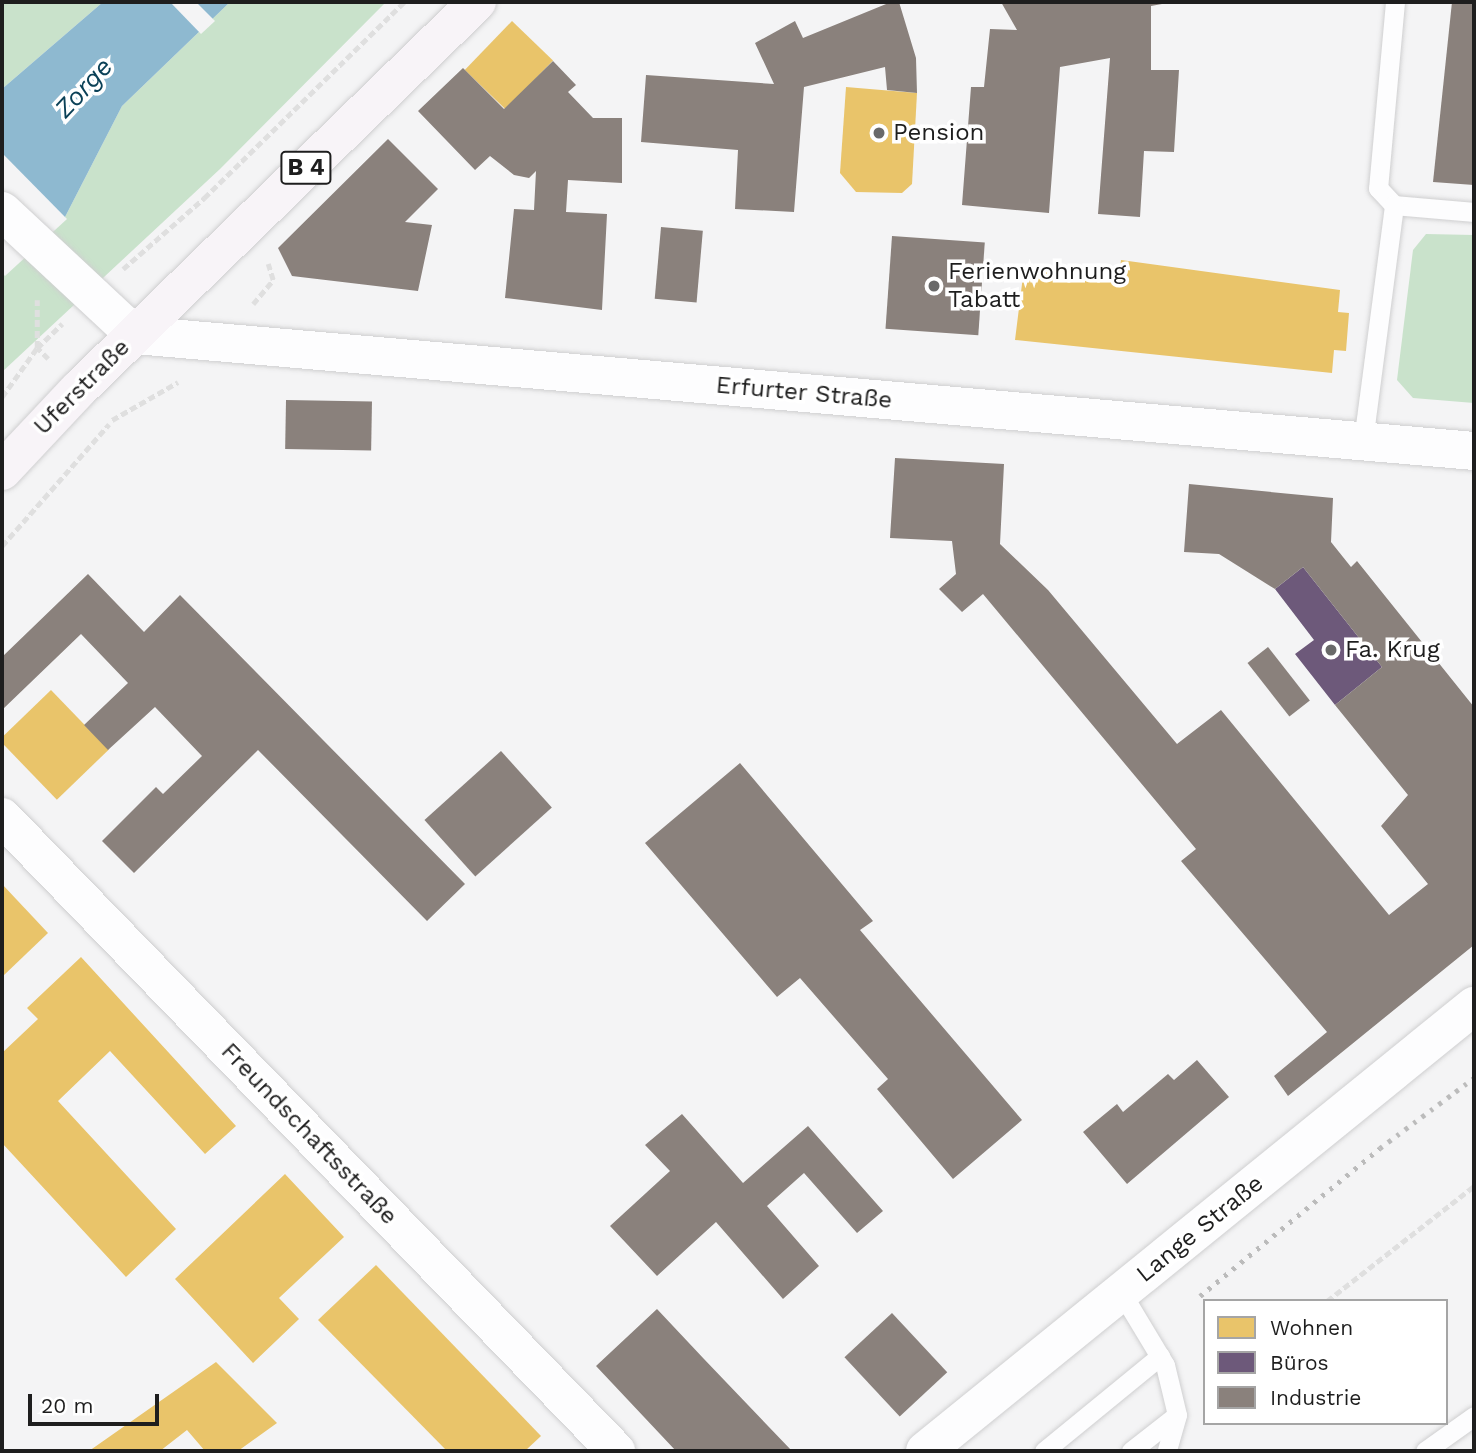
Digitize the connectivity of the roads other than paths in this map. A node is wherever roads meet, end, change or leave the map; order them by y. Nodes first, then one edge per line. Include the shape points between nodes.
1 (477, 2) edge
2 (1395, 2) edge
3 (1394, 205) junction
4 (2, 211) edge
5 (1474, 212) edge
6 (135, 335) junction
7 (1363, 441) junction
8 (1474, 451) edge
9 (2, 471) edge
10 (2, 817) edge
11 (1474, 1006) edge
12 (1121, 1292) junction
13 (1160, 1356) junction
14 (1177, 1415) junction
15 (1474, 1416) edge
16 (616, 1451) edge
17 (925, 1451) edge
18 (1044, 1451) edge
19 (1131, 1451) edge
20 (1167, 1451) edge
21 (1425, 1451) edge

1 - 6 main road, B 4
2 - 3 lane via 1378,188
3 - 5 lane
3 - 7 lane
4 - 6 street
6 - 7 street, Erfurter Straße
6 - 9 main road, Uferstraße / B 4
7 - 8 street, Erfurter Straße
10 - 16 street, Freundschaftsstraße
11 - 12 street, Lange Straße
12 - 13 lane
12 - 17 street, Lange Straße
13 - 14 lane
13 - 18 lane
14 - 19 lane
14 - 20 lane
15 - 21 lane

